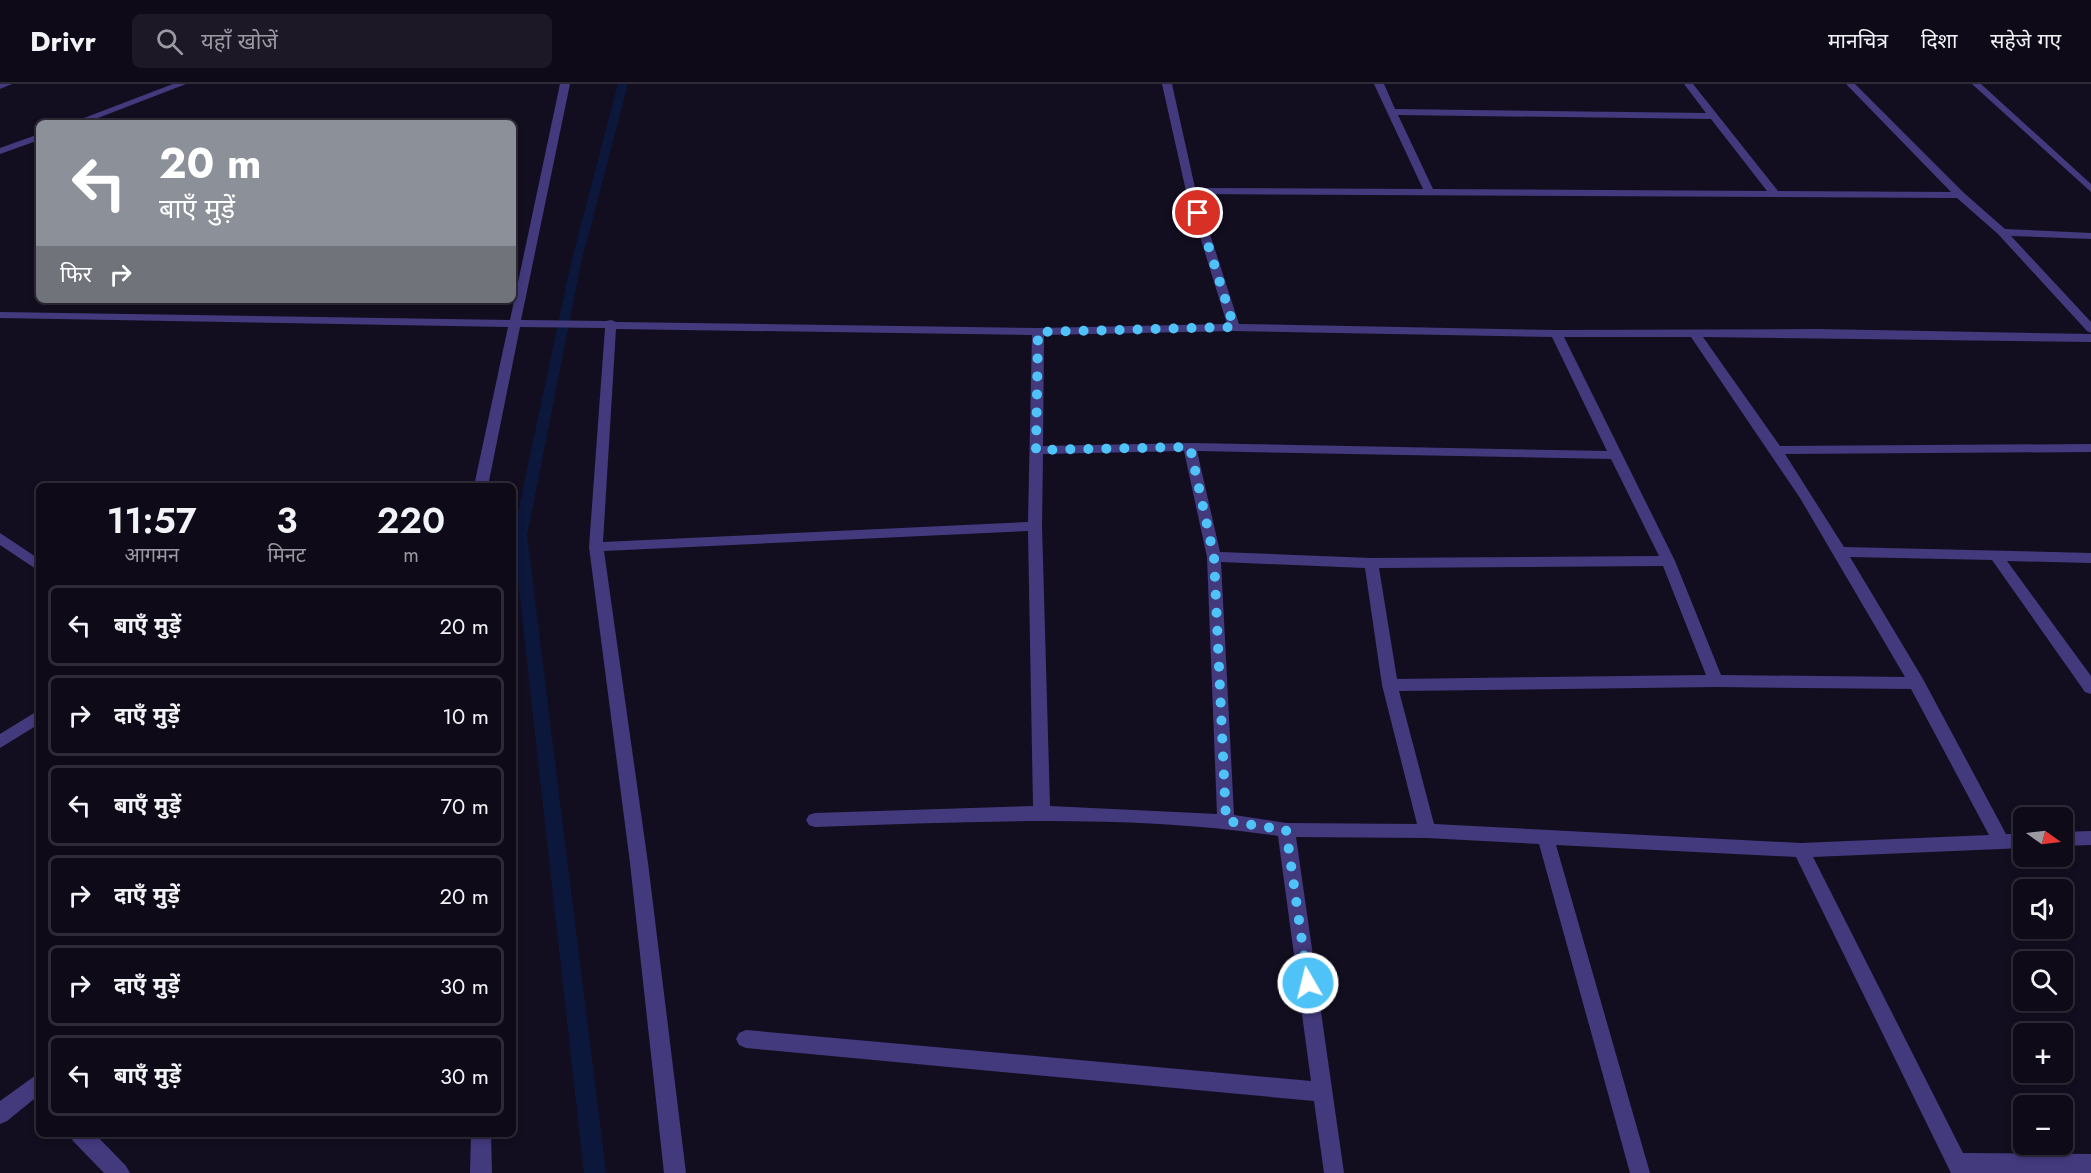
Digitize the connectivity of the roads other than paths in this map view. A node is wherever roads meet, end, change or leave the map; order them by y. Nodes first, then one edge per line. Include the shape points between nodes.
1 (7, 84) edge
2 (181, 84) edge
3 (565, 84) edge
4 (1167, 84) edge
5 (1378, 84) edge
6 (1688, 84) edge
7 (1850, 84) edge
8 (1976, 84) edge
9 (0, 86) edge
10 (1392, 112) junction
11 (1712, 116) junction
12 (84, 120) edge
13 (36, 138) edge
14 (0, 151) edge
15 (2091, 189) edge
16 (1191, 191) junction
17 (1429, 192) junction
18 (1775, 194) junction
19 (1960, 195) junction
20 (2002, 232) junction
21 (2091, 236) edge
22 (0, 315) edge
23 (611, 323) junction
24 (517, 324) junction
25 (1234, 327) junction
26 (2091, 329) edge
27 (1038, 332) junction
28 (1556, 334) junction
29 (1695, 334) junction
30 (2091, 338) edge
31 (1190, 447) junction
32 (2091, 448) edge
33 (1036, 450) junction
34 (1777, 450) junction
35 (1617, 455) junction
36 (483, 483) edge
37 (1035, 526) junction
38 (0, 538) edge
39 (596, 547) junction
40 (1838, 552) junction
41 (1995, 554) junction
42 (1214, 557) junction
43 (2091, 558) edge
44 (1668, 561) junction
45 (1371, 563) junction
46 (36, 565) edge
47 (1716, 681) junction
48 (1917, 683) junction
49 (1390, 684) junction
50 (2091, 688) edge
51 (36, 718) edge
52 (0, 742) edge
53 (1042, 813) junction
54 (815, 820) dead end
55 (1226, 821) junction
56 (1286, 830) junction
57 (1426, 831) junction
58 (1545, 836) junction
59 (2091, 838) edge
60 (2073, 839) edge
61 (2013, 841) edge
62 (2001, 842) junction
63 (1801, 850) junction
64 (746, 1039) dead end
65 (36, 1088) edge
66 (1324, 1092) junction
67 (0, 1114) edge
68 (83, 1137) edge
69 (481, 1137) edge
70 (2091, 1164) edge
71 (1959, 1168) edge
72 (119, 1173) edge
73 (481, 1173) edge
74 (675, 1173) edge
75 (1334, 1173) edge
76 (1640, 1173) edge

1 - 9 street
2 - 12 street
3 - 24 street
4 - 16 street
5 - 10 street
6 - 11 street
7 - 19 street
8 - 15 street
10 - 11 street
10 - 17 street
11 - 18 street
13 - 14 street
16 - 17 street
16 - 25 street
17 - 18 street
18 - 19 street
19 - 20 street
20 - 21 street
20 - 26 street
22 - 24 street
23 - 24 street
23 - 27 street
23 - 39 street
24 - 36 street
25 - 27 street
25 - 28 street
27 - 33 street
28 - 29 street
28 - 35 street
29 - 30 street
29 - 34 street
31 - 33 street
31 - 35 street
31 - 42 street
32 - 34 street
33 - 37 street
34 - 40 street
35 - 44 street
37 - 39 street
37 - 53 street
38 - 46 street
39 - 74 street via 639,863
40 - 41 street
40 - 48 street
41 - 43 street
41 - 50 street
42 - 45 street
42 - 55 street
44 - 45 street
44 - 47 street
45 - 49 street
47 - 48 street
47 - 49 street
48 - 62 street
49 - 57 street
51 - 52 street
53 - 54 street
53 - 55 street
55 - 56 street
56 - 57 street
56 - 66 street
57 - 58 street
58 - 63 street
58 - 76 street
59 - 60 street
61 - 62 street
62 - 63 street
63 - 71 street
64 - 66 street
65 - 67 street
66 - 75 street
68 - 72 street
69 - 73 street
70 - 71 street

